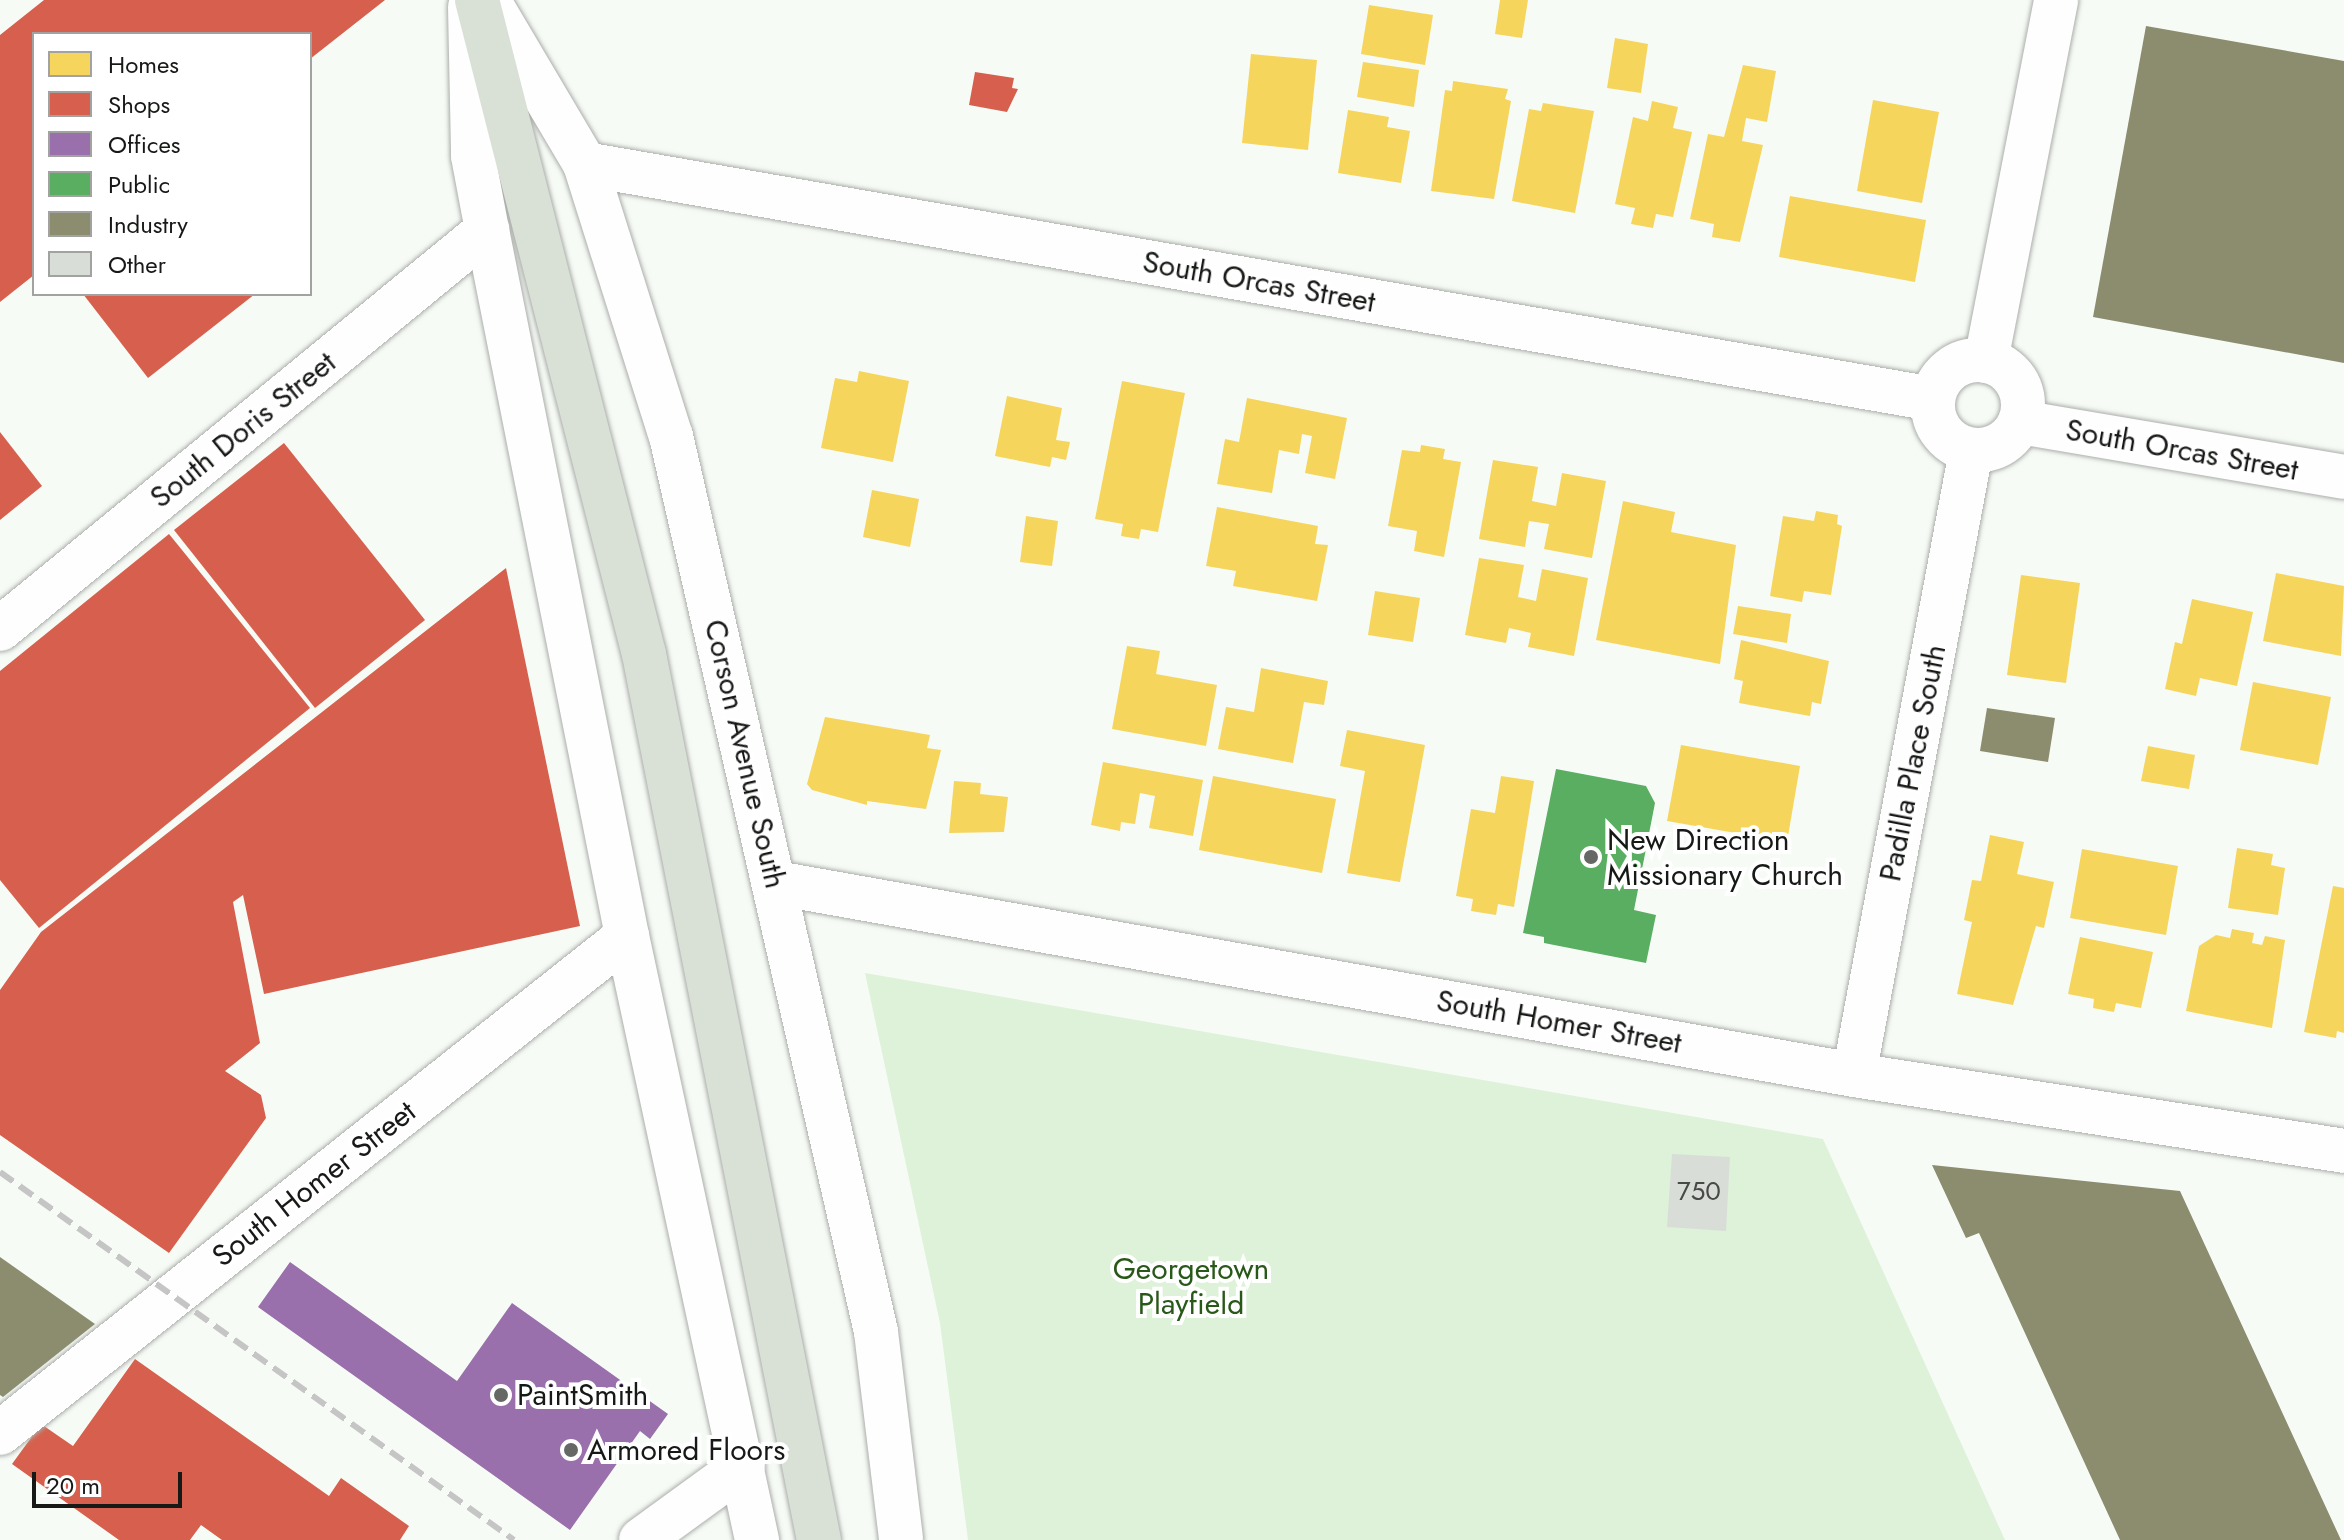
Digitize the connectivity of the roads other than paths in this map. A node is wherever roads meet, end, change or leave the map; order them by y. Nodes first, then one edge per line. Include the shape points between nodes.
1 (470, 0) edge
2 (477, 0) edge
3 (488, 0) edge
4 (2056, 0) edge
5 (585, 164) junction
6 (487, 230) junction
7 (1986, 361) junction
8 (1933, 399) junction
9 (2020, 422) junction
10 (1971, 451) junction
11 (2344, 477) edge
12 (0, 629) edge
13 (776, 883) junction
14 (627, 936) junction
15 (1854, 1075) junction
16 (2344, 1151) edge
17 (0, 1433) edge
18 (743, 1466) junction
19 (641, 1540) edge
20 (757, 1540) edge
21 (819, 1540) edge
22 (901, 1540) edge

1 - 6 street via 473,156
2 - 21 highway via 644,654
3 - 5 street, Corson Avenue South
4 - 7 street
5 - 8 street, South Orcas Street
5 - 13 street, Corson Avenue South via 671,436
6 - 12 street, South Doris Street
6 - 14 street
7 - 8 street via 1950,369
7 - 9 street via 2016,379 2022,393
8 - 10 street via 1944,436
9 - 10 street via 2001,445
9 - 11 street, South Orcas Street
10 - 15 street, Padilla Place South
13 - 15 street, South Homer Street
13 - 22 street, Corson Avenue South via 876,1332
14 - 17 street, South Homer Street
14 - 18 street
15 - 16 street, South Homer Street
18 - 19 street
18 - 20 street

